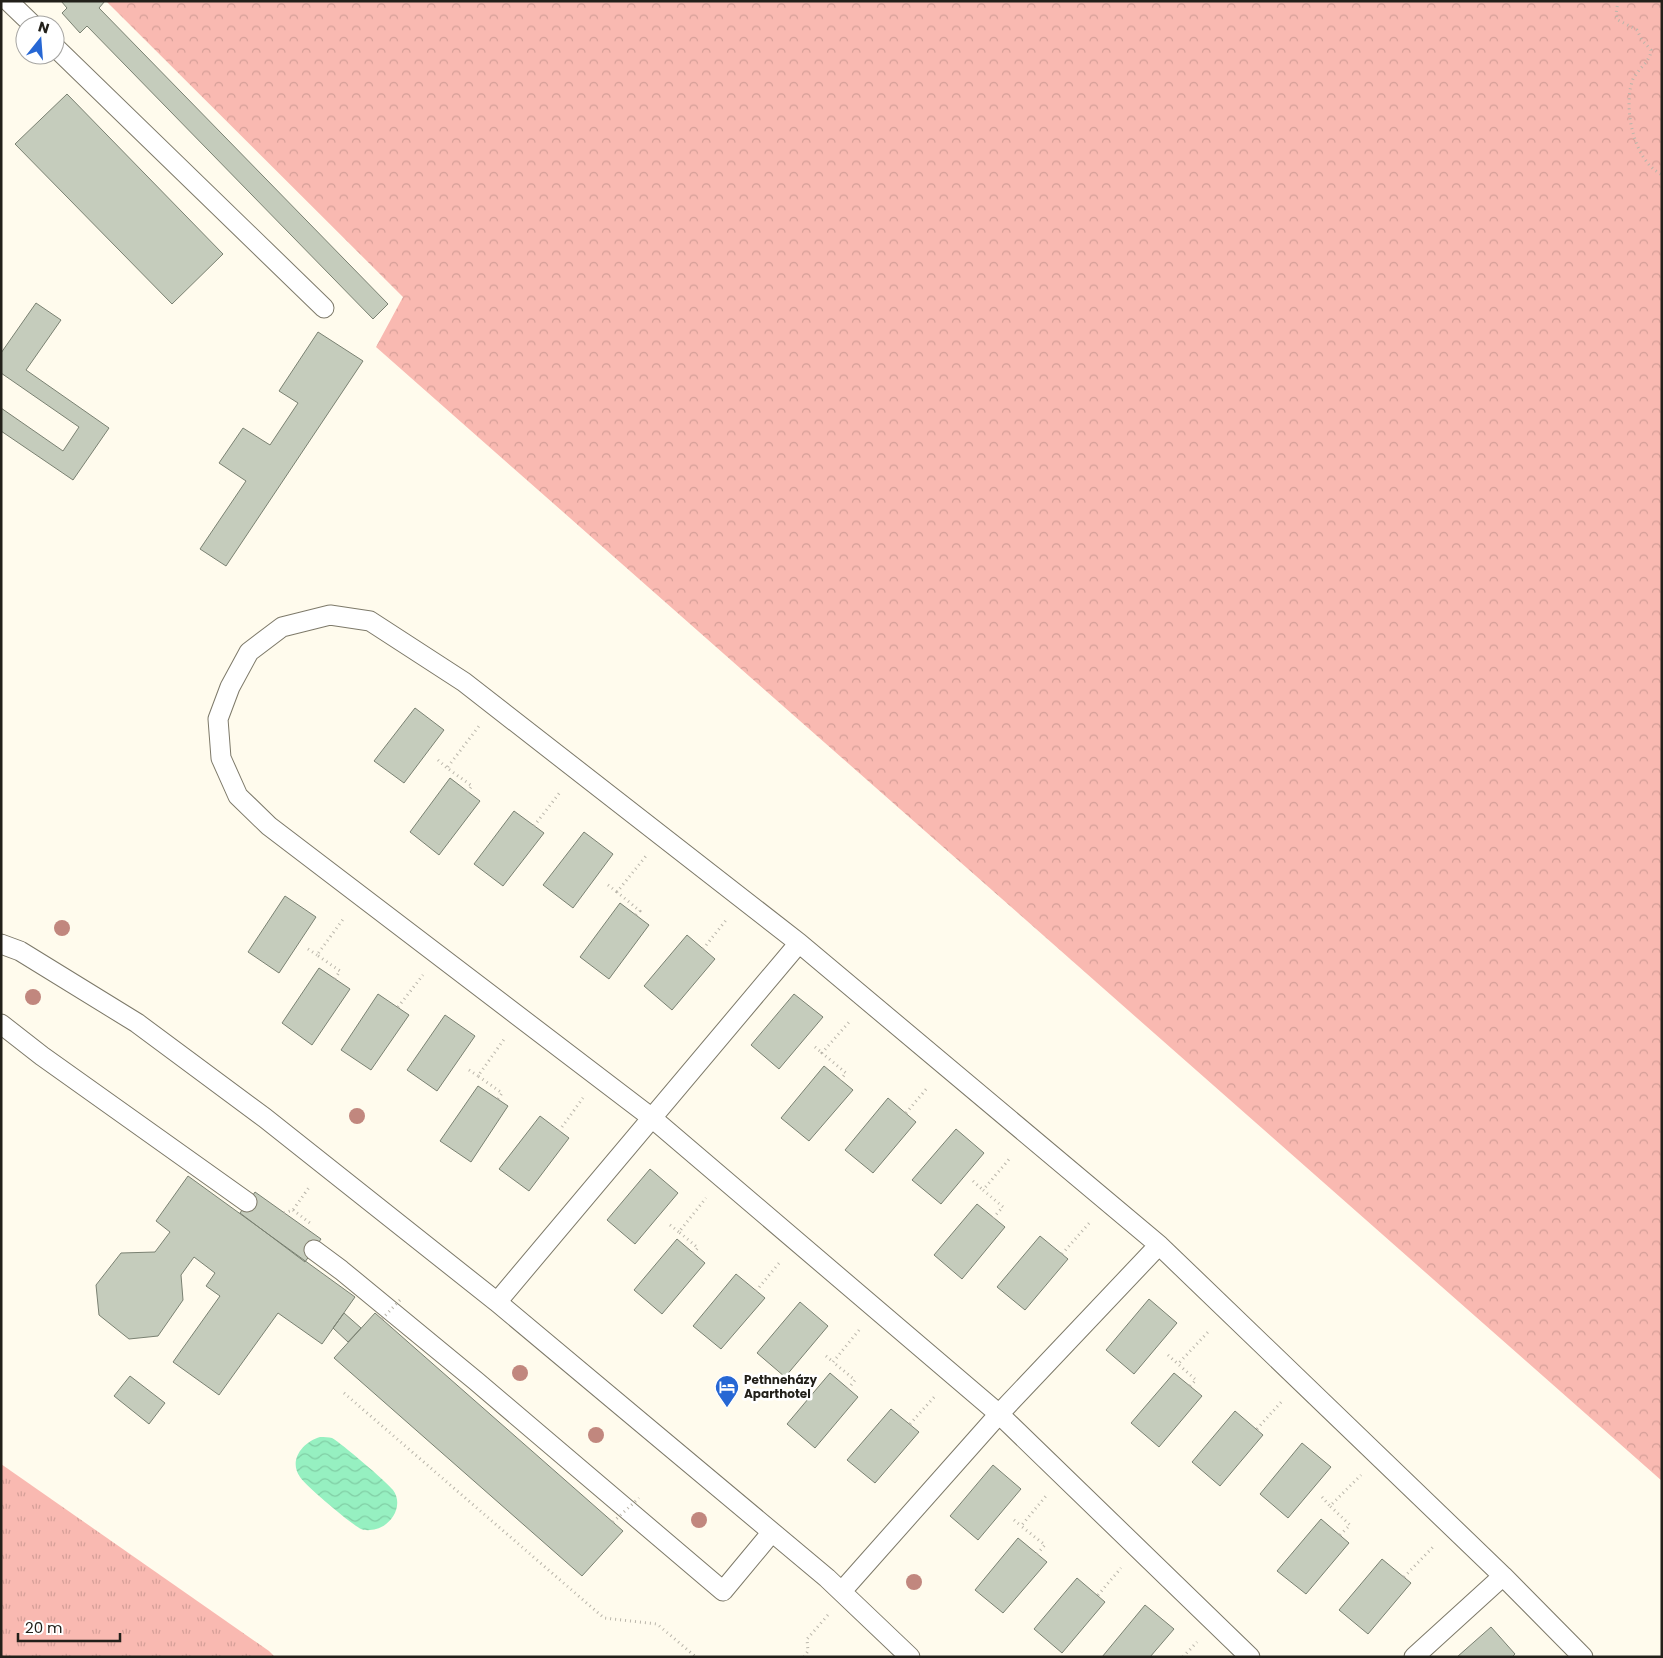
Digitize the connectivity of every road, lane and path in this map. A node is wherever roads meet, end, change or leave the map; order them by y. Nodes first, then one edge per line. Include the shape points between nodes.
1 (8, 1) edge
2 (1618, 1) edge
3 (23, 15) edge
4 (65, 57) edge
5 (1662, 175) edge
6 (324, 308) dead end
7 (494, 705) junction
8 (438, 760) dead end
9 (448, 768) junction
10 (577, 770) junction
11 (468, 792) dead end
12 (534, 826) dead end
13 (662, 836) junction
14 (608, 885) dead end
15 (617, 892) junction
16 (360, 895) junction
17 (743, 899) junction
18 (636, 915) dead end
19 (799, 943) junction
20 (1, 944) edge
21 (308, 949) dead end
22 (703, 949) dead end
23 (317, 955) junction
24 (438, 955) junction
25 (335, 978) dead end
26 (868, 1000) junction
27 (398, 1007) dead end
28 (520, 1017) junction
29 (1, 1024) edge
30 (815, 1047) dead end
31 (822, 1053) junction
32 (946, 1066) junction
33 (469, 1070) dead end
34 (478, 1076) junction
35 (598, 1078) junction
36 (840, 1080) dead end
37 (498, 1099) dead end
38 (906, 1113) dead end
39 (652, 1118) junction
40 (559, 1131) dead end
41 (1030, 1136) junction
42 (326, 1166) junction
43 (722, 1178) junction
44 (973, 1181) dead end
45 (983, 1190) junction
46 (247, 1202) dead end
47 (1108, 1202) junction
48 (284, 1213) dead end
49 (993, 1218) dead end
50 (670, 1225) dead end
51 (679, 1232) junction
52 (797, 1242) junction
53 (1159, 1245) junction
54 (314, 1250) dead end
55 (693, 1253) dead end
56 (1062, 1254) dead end
57 (756, 1291) dead end
58 (401, 1299) dead end
59 (497, 1302) junction
60 (876, 1309) junction
61 (1228, 1311) junction
62 (382, 1319) dead end
63 (1168, 1355) dead end
64 (826, 1356) dead end
65 (832, 1362) junction
66 (1178, 1364) junction
67 (953, 1376) junction
68 (1301, 1381) junction
69 (1190, 1386) dead end
70 (848, 1389) dead end
71 (344, 1393) dead end
72 (998, 1414) junction
73 (910, 1424) dead end
74 (1256, 1429) dead end
75 (1379, 1457) junction
76 (1063, 1476) junction
77 (1322, 1497) dead end
78 (639, 1498) dead end
79 (1330, 1506) junction
80 (1014, 1520) dead end
81 (613, 1522) dead end
82 (1021, 1526) junction
83 (1453, 1527) junction
84 (772, 1532) junction
85 (1340, 1535) dead end
86 (1138, 1549) junction
87 (1037, 1554) dead end
88 (1503, 1576) junction
89 (1404, 1577) dead end
90 (844, 1593) junction
91 (1098, 1595) dead end
92 (696, 1657) edge
93 (804, 1657) edge
94 (910, 1657) edge
95 (1250, 1657) edge
96 (1414, 1657) edge
97 (1583, 1657) edge

1 - 3 lane
2 - 5 path via 1618,20 1637,30 1651,50 1650,58 1632,83 1629,110 1637,143 1646,162
4 - 6 lane
7 - 9 path
7 - 10 lane
7 - 16 lane via 370,621 330,615 282,627 249,652 230,687 218,719 220,758 238,796 269,826
8 - 9 path
9 - 11 path via 472,786
10 - 12 path
10 - 13 lane
13 - 15 path
13 - 17 lane
14 - 15 path
15 - 18 path via 640,911
16 - 23 path
16 - 24 lane
17 - 19 lane
17 - 22 path
19 - 26 lane
19 - 39 lane
20 - 42 lane via 20,951 138,1023
21 - 23 path
23 - 25 path via 340,971
24 - 27 path
24 - 28 lane
26 - 31 path
26 - 32 lane
28 - 34 path
28 - 35 lane
29 - 46 lane
30 - 31 path
31 - 36 path via 846,1073
32 - 38 path
32 - 41 lane
33 - 34 path
34 - 37 path via 502,1093
35 - 39 lane
35 - 40 path
39 - 43 lane
39 - 59 lane
41 - 45 path
41 - 47 lane
42 - 48 path via 293,1210
42 - 59 lane
43 - 51 path
43 - 52 lane
44 - 45 path
45 - 49 path via 1002,1207
47 - 53 lane
47 - 56 path
50 - 51 path
51 - 55 path via 698,1248
52 - 57 path
52 - 60 lane
53 - 61 lane
53 - 72 lane
54 - 84 lane via 468,1375 723,1591
58 - 62 path, bridge
59 - 84 lane
60 - 65 path
60 - 67 lane
61 - 66 path
61 - 68 lane
63 - 66 path
64 - 65 path
65 - 70 path via 855,1380
66 - 69 path via 1196,1380
67 - 72 lane
67 - 73 path
68 - 74 path
68 - 75 lane
71 - 92 path via 604,1618 657,1624
72 - 76 lane
72 - 90 lane
75 - 79 path
75 - 83 lane
76 - 82 path
76 - 86 lane
77 - 79 path
78 - 81 path, bridge
79 - 85 path via 1350,1525
80 - 82 path
82 - 87 path via 1045,1545
83 - 88 lane
83 - 89 path
84 - 90 lane
86 - 91 path
86 - 95 lane
88 - 96 lane
88 - 97 lane
90 - 93 path via 807,1639 808,1651
90 - 94 lane

